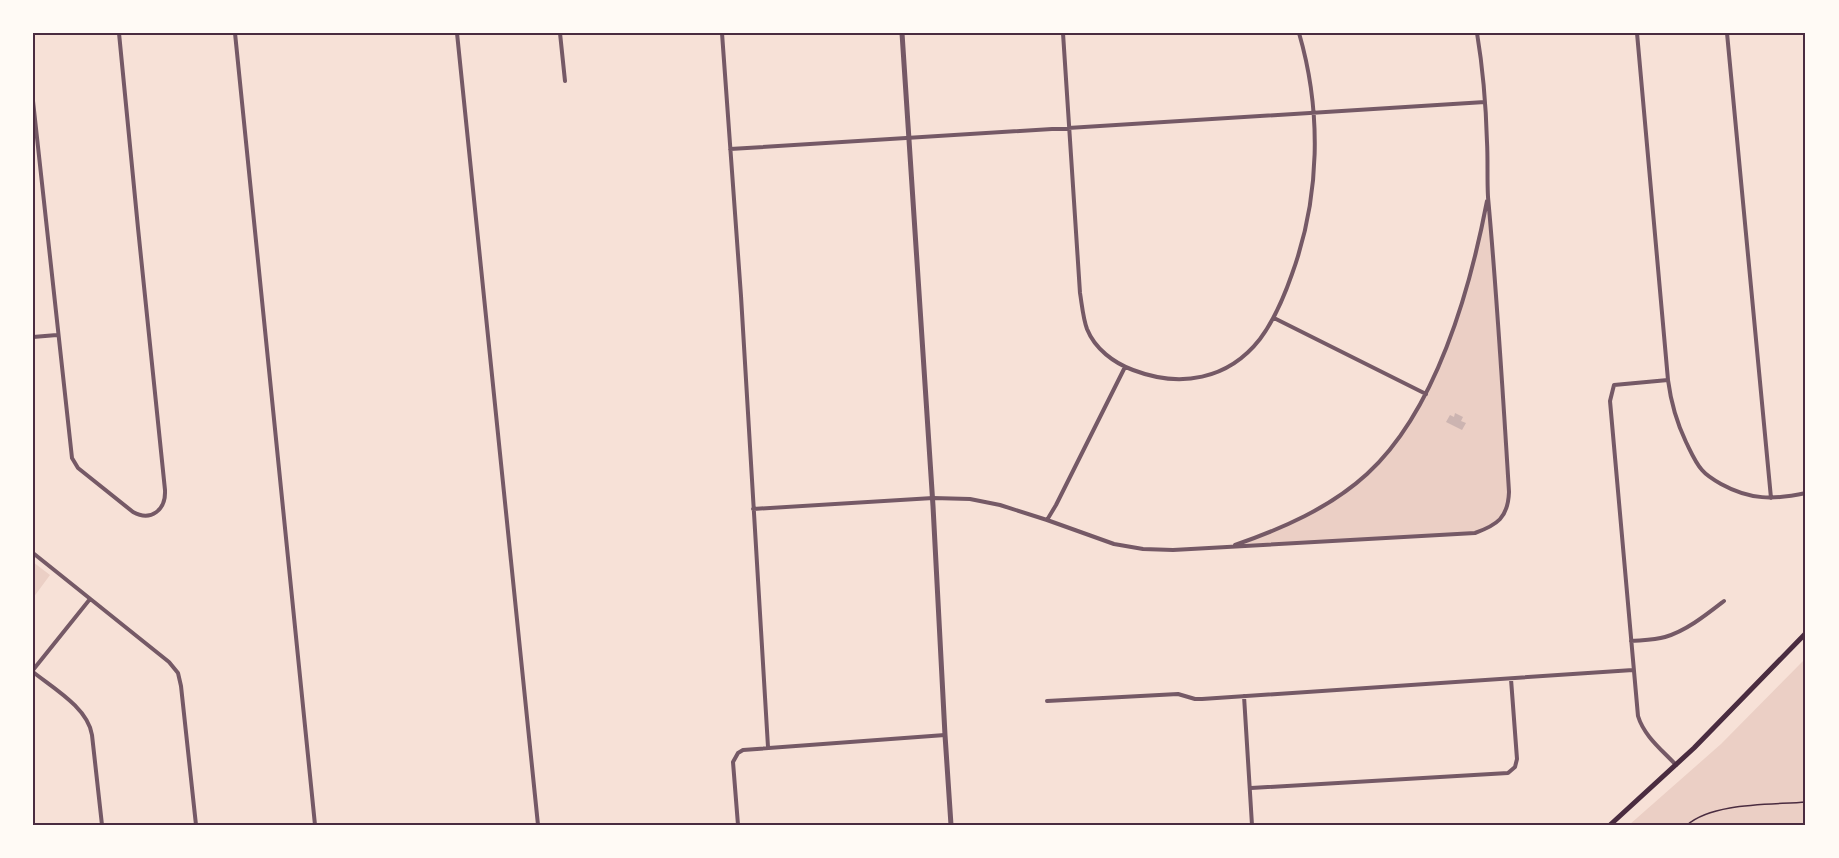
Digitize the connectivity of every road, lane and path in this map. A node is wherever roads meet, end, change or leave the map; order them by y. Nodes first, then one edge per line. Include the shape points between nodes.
1 (119, 33) edge
2 (235, 33) edge
3 (457, 33) edge
4 (560, 33) edge
5 (722, 33) edge
6 (902, 33) edge
7 (1063, 33) edge
8 (1299, 33) edge
9 (1477, 33) edge
10 (1637, 33) edge
11 (1727, 33) edge
12 (565, 81) dead end
13 (33, 101) edge
14 (1485, 102) junction
15 (1314, 113) junction
16 (1070, 129) junction
17 (908, 139) junction
18 (730, 149) junction
19 (1488, 194) junction
20 (1274, 318) junction
21 (57, 334) junction
22 (33, 337) edge
23 (1125, 367) junction
24 (1668, 380) junction
25 (1426, 394) junction
26 (1806, 493) edge
27 (933, 498) junction
28 (1771, 498) junction
29 (753, 509) junction
30 (1047, 520) junction
31 (1228, 548) junction
32 (33, 553) edge
33 (90, 599) junction
34 (1724, 601) dead end
35 (1806, 633) edge
36 (1632, 641) junction
37 (1633, 670) junction
38 (33, 671) edge
39 (1511, 679) junction
40 (1244, 696) junction
41 (1047, 701) dead end
42 (945, 735) junction
43 (768, 747) junction
44 (1676, 765) junction
45 (1251, 788) junction
46 (1806, 802) edge
47 (102, 825) edge
48 (196, 825) edge
49 (315, 825) edge
50 (538, 825) edge
51 (738, 825) edge
52 (951, 825) edge
53 (1252, 825) edge
54 (1610, 825) edge
55 (1687, 825) edge

1 - 21 street via 165,490 164,502 157,512 145,516 133,512 74,463
2 - 49 street
3 - 50 street
4 - 12 street
5 - 18 street
6 - 17 street
7 - 16 street
8 - 15 street
9 - 14 street
10 - 24 street
11 - 28 street
13 - 21 street
14 - 15 street
14 - 19 street
15 - 16 street
15 - 20 street via 1309,217 1301,250
16 - 17 street
16 - 23 street via 1083,314 1097,344
17 - 18 street
17 - 27 street
18 - 29 street
19 - 25 street via 1458,314
19 - 31 street via 1509,492 1505,513 1487,529 1474,532
20 - 23 street via 1244,356 1201,377 1152,377
20 - 25 street
21 - 22 street
23 - 30 street
24 - 28 street via 1677,424 1700,469 1732,490
24 - 36 street via 1614,386 1610,401
25 - 31 street via 1412,419 1367,475 1323,506
26 - 28 street
27 - 29 street
27 - 30 street via 970,499
27 - 42 street
29 - 43 street
30 - 31 street via 1114,544 1143,549
32 - 33 street
33 - 38 street
33 - 48 street via 178,673
34 - 36 street via 1672,634
35 - 44 main road
36 - 37 street
37 - 39 street
37 - 44 street via 1640,723
38 - 47 street via 90,723
39 - 40 street
39 - 45 street via 1517,759 1508,773
40 - 41 street via 1195,699 1179,694
40 - 45 street
42 - 43 street
42 - 52 street
43 - 51 street via 743,750 734,757
44 - 54 main road
45 - 53 street
46 - 55 path via 1723,810 1700,816

